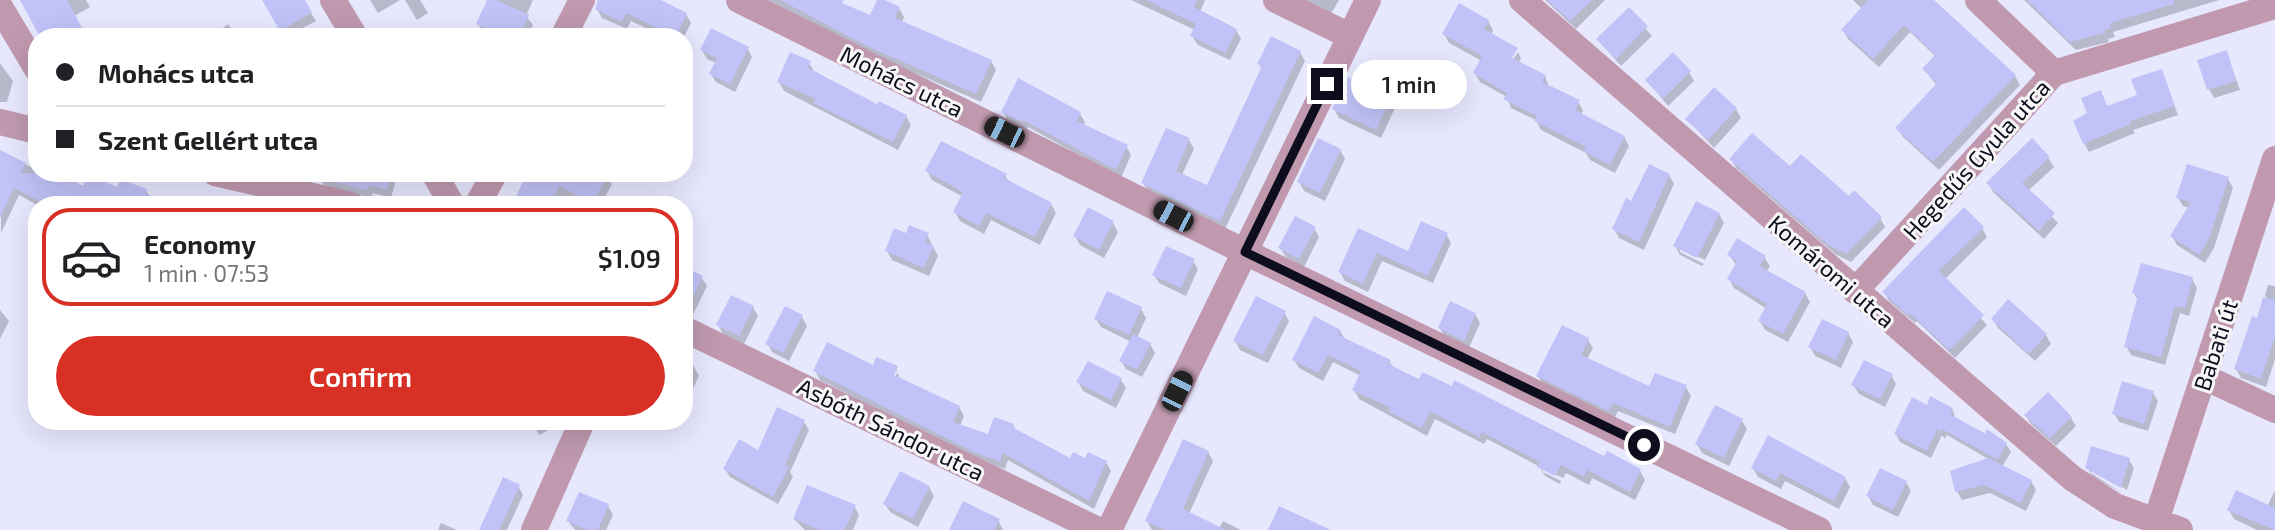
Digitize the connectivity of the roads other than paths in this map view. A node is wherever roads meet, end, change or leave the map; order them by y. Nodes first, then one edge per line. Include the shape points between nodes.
1 (333, 0) edge
2 (582, 0) edge
3 (739, 0) edge
4 (1276, 0) edge
5 (1368, 0) edge
6 (1522, 0) edge
7 (1978, 0) edge
8 (2275, 6) edge
9 (0, 7) edge
10 (350, 28) edge
11 (568, 28) edge
12 (1350, 36) junction
13 (28, 54) edge
14 (2054, 73) junction
15 (0, 122) edge
16 (28, 129) edge
17 (2275, 159) edge
18 (253, 182) edge
19 (313, 196) edge
20 (1245, 252) junction
21 (1855, 291) junction
22 (693, 333) edge
23 (2204, 377) junction
24 (2275, 410) edge
25 (578, 430) edge
26 (2154, 525) edge
27 (538, 529) edge
28 (1098, 530) edge
29 (1109, 530) edge
30 (1819, 530) edge
31 (2180, 530) edge

1 - 10 street
2 - 11 street
3 - 20 street, Mohács utca
4 - 12 street
5 - 12 street
6 - 21 street, Komáromi utca
7 - 14 street
8 - 14 street, Hegedűs Gyula utca
9 - 13 street
12 - 20 street
14 - 21 street, Hegedűs Gyula utca
15 - 16 street
17 - 23 street, Babati út
18 - 19 street
20 - 29 street
20 - 30 street, Mohács utca
21 - 26 street, Komáromi utca via 2072,478
22 - 28 street, Asbóth Sándor utca
23 - 24 street
23 - 26 street, Babati út
25 - 27 street
26 - 31 street, Komáromi utca

